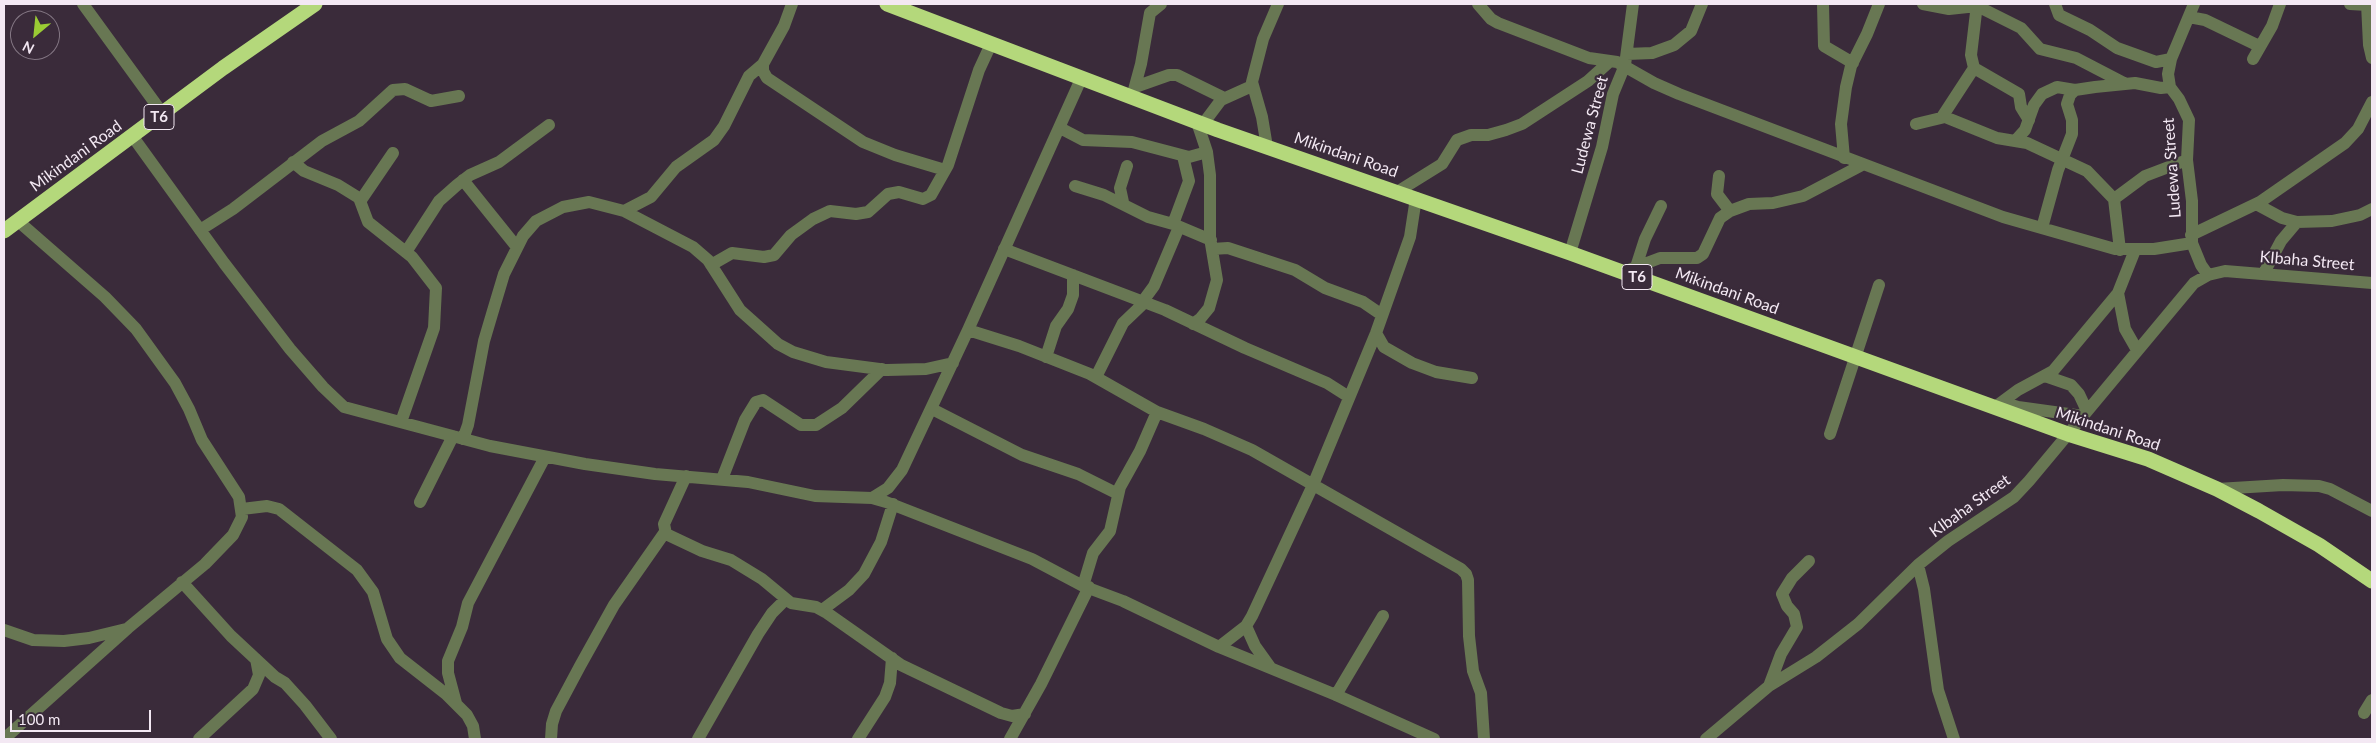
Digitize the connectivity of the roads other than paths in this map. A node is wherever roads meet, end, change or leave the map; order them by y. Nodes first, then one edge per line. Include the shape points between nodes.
1 (83, 4) edge
2 (315, 4) edge
3 (792, 4) edge
4 (886, 4) edge
5 (1161, 4) edge
6 (1278, 4) edge
7 (1478, 4) edge
8 (1633, 4) edge
9 (1702, 4) edge
10 (1823, 4) edge
11 (1879, 4) edge
12 (1923, 4) edge
13 (2056, 4) edge
14 (2194, 4) edge
15 (2280, 4) edge
16 (2350, 4) edge
17 (2367, 4) edge
18 (1977, 5) edge
19 (2189, 17) junction
20 (991, 44) junction
21 (2259, 46) junction
22 (2372, 58) edge
23 (2171, 59) junction
24 (1626, 60) junction
25 (2253, 60) dead end
26 (1609, 62) junction
27 (1853, 63) junction
28 (764, 64) junction
29 (1974, 68) junction
30 (1081, 79) junction
31 (2126, 84) junction
32 (1252, 86) junction
33 (2170, 86) junction
34 (2075, 90) junction
35 (1134, 92) junction
36 (459, 96) dead end
37 (1224, 98) junction
38 (2372, 102) edge
39 (163, 114) junction
40 (1942, 117) junction
41 (2029, 120) junction
42 (1200, 123) junction
43 (1916, 124) dead end
44 (549, 125) dead end
45 (1060, 128) junction
46 (133, 137) junction
47 (2016, 140) junction
48 (1267, 147) junction
49 (1207, 152) junction
50 (392, 153) dead end
51 (1183, 156) junction
52 (1844, 158) junction
53 (2062, 159) junction
54 (2187, 160) junction
55 (292, 162) junction
56 (1862, 164) junction
57 (1127, 166) dead end
58 (945, 170) junction
59 (1719, 176) dead end
60 (463, 180) junction
61 (1075, 186) dead end
62 (1398, 192) junction
63 (1416, 198) junction
64 (2114, 199) junction
65 (361, 200) junction
66 (1123, 202) junction
67 (2256, 204) junction
68 (1661, 206) dead end
69 (2372, 209) edge
70 (624, 211) junction
71 (1730, 211) junction
72 (18, 221) junction
73 (2297, 222) junction
74 (1176, 226) junction
75 (2042, 228) junction
76 (4, 230) edge
77 (200, 230) junction
78 (2192, 239) junction
79 (1212, 244) junction
80 (516, 246) junction
81 (1004, 249) junction
82 (2120, 250) junction
83 (2135, 250) junction
84 (406, 252) junction
85 (1570, 253) junction
86 (711, 265) junction
87 (1629, 270) junction
88 (2264, 273) junction
89 (1073, 275) junction
90 (2208, 275) junction
91 (2372, 283) edge
92 (1879, 285) dead end
93 (2118, 293) junction
94 (1144, 302) junction
95 (1382, 315) junction
96 (1193, 324) junction
97 (968, 330) junction
98 (1376, 333) junction
99 (2137, 350) junction
100 (1046, 357) junction
101 (1856, 357) junction
102 (953, 363) junction
103 (882, 369) junction
104 (2045, 376) junction
105 (1096, 377) junction
106 (1472, 378) dead end
107 (1349, 397) junction
108 (1999, 404) junction
109 (932, 409) junction
110 (1157, 412) junction
111 (2085, 413) junction
112 (401, 422) junction
113 (1830, 434) dead end
114 (2068, 434) junction
115 (458, 437) junction
116 (545, 456) junction
117 (686, 476) junction
118 (722, 478) junction
119 (1313, 485) junction
120 (2217, 489) junction
121 (1118, 494) junction
122 (872, 498) junction
123 (420, 502) dead end
124 (893, 504) junction
125 (242, 509) junction
126 (2372, 510) edge
127 (665, 532) junction
128 (1809, 561) dead end
129 (1918, 565) junction
130 (2372, 581) edge
131 (182, 582) junction
132 (1086, 587) junction
133 (786, 600) junction
134 (822, 610) junction
135 (1383, 616) dead end
136 (1246, 626) junction
137 (128, 628) junction
138 (4, 630) edge
139 (1220, 647) junction
140 (892, 658) junction
141 (256, 659) junction
142 (1273, 670) junction
143 (275, 677) junction
144 (257, 682) junction
145 (1769, 686) junction
146 (1336, 695) junction
147 (2372, 700) edge
148 (456, 703) junction
149 (2364, 713) dead end
150 (1025, 714) junction
151 (4, 739) edge
152 (199, 739) edge
153 (331, 739) edge
154 (475, 739) edge
155 (551, 739) edge
156 (698, 739) edge
157 (858, 739) edge
158 (1010, 739) edge
159 (1434, 739) edge
160 (1484, 739) edge
161 (1706, 739) edge
162 (1954, 739) edge

1 - 39 street
2 - 39 highway, Mikindani Road / T6
3 - 28 street
4 - 20 highway, Mikindani Road / T6
5 - 35 street via 1150,13
6 - 32 street via 1264,39
7 - 26 street via 1490,19 1498,23 1589,58
8 - 24 street, Ludewa Street
9 - 24 street via 1691,31 1679,42 1661,52
10 - 27 street via 1824,46
11 - 27 street
12 - 18 street via 1949,9
13 - 23 street via 2060,15 2117,48 2156,62
14 - 19 street
15 - 21 street via 2272,26
16 - 17 street
17 - 22 street
18 - 29 street via 1971,55
18 - 31 street via 2021,28 2040,49 2076,58
19 - 21 street via 2205,20
19 - 23 street
20 - 30 highway, Mikindani Road / T6
20 - 58 street
21 - 25 street
23 - 33 street
24 - 26 street
24 - 52 street via 1654,83
24 - 85 street, Ludewa Street via 1613,94 1602,147
26 - 62 street via 1588,81 1517,126 1457,140 1442,164
27 - 52 street via 1841,124
28 - 58 street via 767,78 851,136 895,155
28 - 70 street via 749,76 714,140 676,167 651,197
29 - 40 street
29 - 41 street via 2019,94 2021,107
30 - 35 highway, Mikindani Road / T6
30 - 45 street
31 - 33 street via 2164,89
31 - 34 street
32 - 37 street
32 - 48 street
33 - 54 street, Ludewa Street via 2189,120
34 - 41 street via 2057,87 2044,92 2037,99
34 - 53 street via 2067,101 2072,134
35 - 37 street via 1169,75 1177,75
35 - 42 highway, Mikindani Road / T6
36 - 55 street via 431,101 405,89 393,90 359,121 322,140
37 - 42 street
38 - 67 street via 2358,129 2345,143
39 - 46 highway, Mikindani Road / T6
40 - 43 street
40 - 47 street via 1997,138
41 - 47 street
42 - 48 highway, Mikindani Road / T6
42 - 49 street
44 - 60 street via 500,162
45 - 51 street via 1083,140 1132,142
45 - 81 street
46 - 72 highway, Mikindani Road / T6
46 - 77 street
47 - 53 street
48 - 62 highway, Mikindani Road / T6
49 - 51 street via 1196,157
49 - 79 street
50 - 65 street
51 - 74 street via 1190,181
52 - 56 street
53 - 64 street via 2087,171
53 - 75 street
54 - 64 street via 2145,176
54 - 78 street, Ludewa Street
55 - 65 street
55 - 77 street via 233,209
56 - 71 street via 1803,196 1773,203 1749,204
56 - 75 street via 1957,201
57 - 66 street via 1120,188
58 - 86 street via 928,197 918,198 899,192 888,194 863,214 830,211 801,227 774,254 732,253
59 - 71 street via 1717,194
60 - 80 street
60 - 84 street via 439,201
61 - 66 street
62 - 63 highway, Mikindani Road / T6
63 - 85 highway, Mikindani Road / T6
63 - 95 street via 1410,237
64 - 82 street
65 - 84 street via 368,222
66 - 74 street via 1148,217
67 - 73 street
67 - 78 street
68 - 87 street
69 - 73 street via 2332,221
70 - 80 street via 589,202 563,207 536,221
70 - 86 street via 693,247
71 - 87 street via 1717,222 1699,256 1691,259 1660,258
72 - 76 highway, Mikindani Road / T6
72 - 125 street via 105,296 136,329 175,383 214,462 233,485
73 - 88 street via 2281,241
74 - 79 street
74 - 94 street via 1154,286
75 - 82 street
77 - 112 street via 294,354 335,401 354,412
78 - 83 street via 2169,248
78 - 90 street, Ludewa Street
79 - 95 street via 1295,270
79 - 96 street via 1217,280 1215,292 1208,311
80 - 115 street via 484,341 468,425
81 - 89 street
81 - 97 street
82 - 83 street
83 - 93 street
84 - 112 street via 436,288 436,318
85 - 87 highway, Mikindani Road / T6
86 - 103 street via 736,306 778,344 805,357
87 - 101 highway, Mikindani Road / T6
88 - 90 street, KIbaha Street via 2225,271
88 - 91 street, KIbaha Street
89 - 94 street
89 - 100 street via 1073,295 1056,326
90 - 99 street, KIbaha Street via 2186,290
92 - 101 street
93 - 99 street via 2125,330
93 - 104 street via 2054,371
94 - 96 street
94 - 105 street via 1123,323
95 - 98 street
96 - 107 street via 1327,383
97 - 100 street
97 - 102 street
98 - 106 street via 1384,347 1412,363 1436,372
98 - 107 street
99 - 111 street, KIbaha Street
100 - 105 street
101 - 108 highway, Mikindani Road / T6
101 - 113 street
102 - 103 street via 926,368
102 - 109 street
103 - 118 street via 842,408 816,425 801,424 763,400 756,402 745,420
104 - 108 street
104 - 111 street via 2071,385 2079,394
105 - 110 street
107 - 119 street
108 - 111 street
108 - 114 highway, Mikindani Road / T6
109 - 121 street via 1022,455 1078,474
109 - 122 street via 897,479
110 - 119 street via 1252,450
110 - 121 street
111 - 114 street, KIbaha Street
112 - 115 street
114 - 120 highway, Mikindani Road / T6 via 2148,459
114 - 129 street, KIbaha Street via 2014,497
115 - 116 street
115 - 123 street
116 - 117 street
116 - 148 street via 468,603 448,661
117 - 118 street
117 - 127 street via 667,516
118 - 122 street via 815,496
119 - 136 street
119 - 160 street via 1466,574 1469,636 1473,672 1481,693
120 - 126 street via 2319,486
120 - 130 highway, Mikindani Road / T6 via 2319,545
121 - 132 street via 1110,531 1093,554
122 - 124 street
124 - 132 street via 1024,556
124 - 134 street via 881,542 864,574
125 - 131 street via 242,517 233,535
125 - 148 street via 267,506 279,509 357,570 373,592 387,639 400,658
127 - 133 street via 692,547 731,560 769,584
127 - 155 street via 622,592 588,651 556,711
128 - 145 street via 1782,594 1794,614 1797,627 1781,654
129 - 145 street, KIbaha Street via 1858,624 1816,657
129 - 162 street via 1938,690
131 - 137 street
131 - 141 street via 230,636
132 - 139 street via 1123,600
132 - 150 street
133 - 134 street
133 - 156 street via 772,612 758,634
134 - 140 street
135 - 146 street
136 - 139 street
136 - 142 street via 1259,652
137 - 138 street via 64,641 33,640
137 - 151 street
139 - 142 street
140 - 150 street via 1001,714
140 - 157 street via 885,697
141 - 143 street
141 - 144 street
142 - 146 street
143 - 144 street
143 - 153 street via 305,705
144 - 152 street
145 - 161 street, KIbaha Street
146 - 159 street
147 - 149 street
148 - 154 street via 473,726
150 - 158 street

